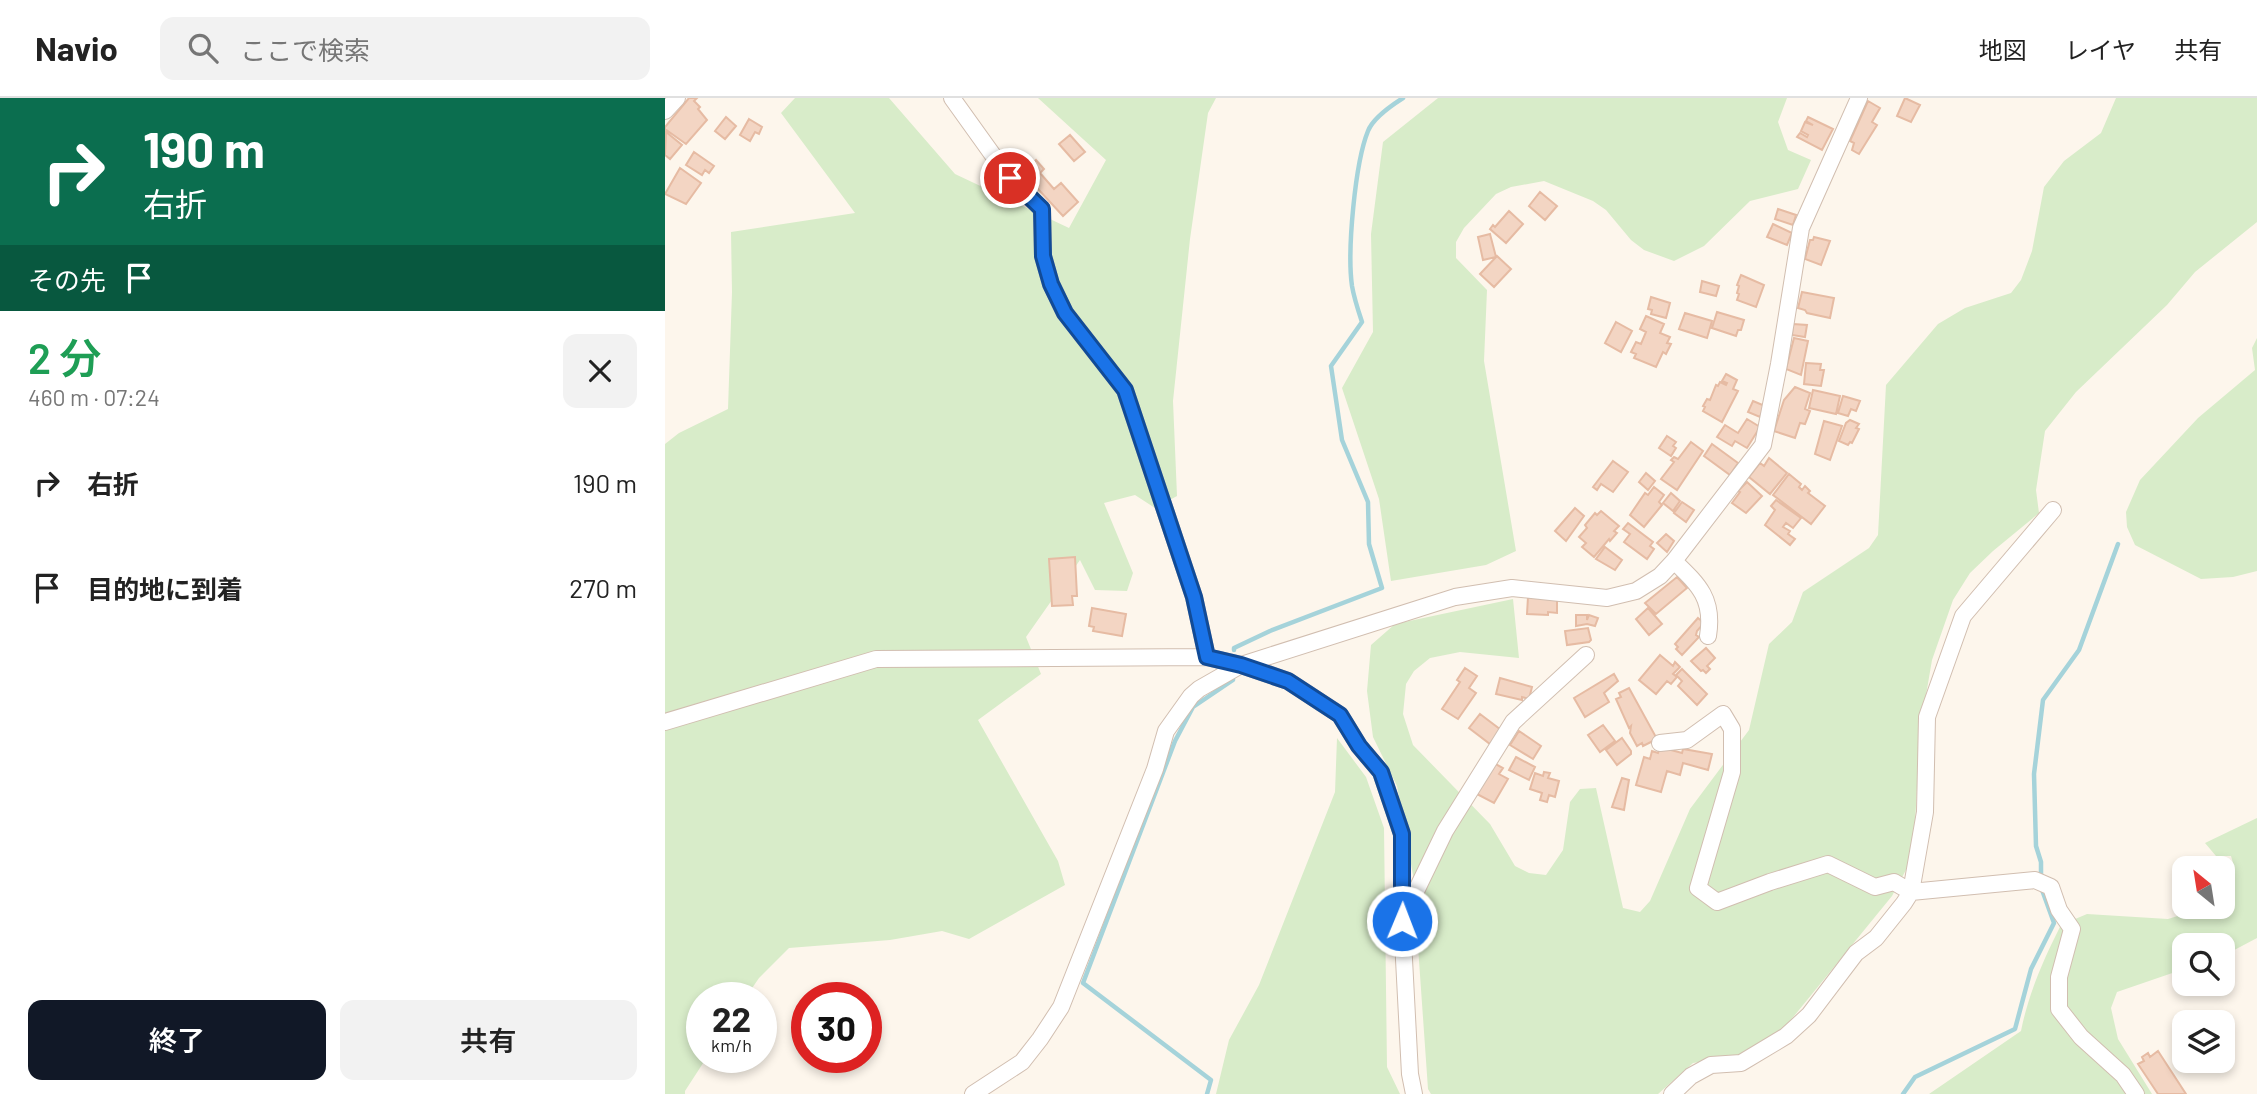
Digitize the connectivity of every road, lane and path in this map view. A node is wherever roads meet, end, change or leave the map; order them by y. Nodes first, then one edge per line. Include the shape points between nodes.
1 (677, 98) edge
2 (952, 98) edge
3 (1859, 98) edge
4 (665, 111) edge
5 (2053, 510) dead end
6 (1674, 561) junction
7 (1708, 636) dead end
8 (1586, 655) dead end
9 (1207, 657) junction
10 (1241, 665) junction
11 (665, 722) edge
12 (1660, 743) dead end
13 (1911, 892) junction
14 (1402, 921) junction
15 (973, 1094) edge
16 (1414, 1094) edge
17 (1672, 1094) edge
18 (2136, 1094) edge

1 - 4 street
2 - 9 street via 1010,178 1042,209 1043,256 1051,284 1065,313 1125,390 1194,597
3 - 6 street via 1801,228 1763,445
5 - 13 street via 1963,616 1927,717 1925,812
6 - 7 street via 1699,585 1708,604
6 - 10 street via 1636,591 1616,596 1512,588 1455,597
8 - 14 street via 1513,722 1445,831
9 - 10 street
9 - 11 street via 876,659
10 - 14 street via 1288,681 1340,715 1381,772 1402,834
10 - 15 street via 1199,689 1166,731 1072,983 1051,1023 1022,1062
12 - 13 street via 1687,740 1723,714 1732,729 1732,772 1697,888 1717,902 1828,864 1875,887 1894,882
13 - 17 street via 1876,938 1856,953 1809,1015 1786,1036 1741,1063 1711,1065
13 - 18 street via 2035,880 2051,887 2072,929 2059,977 2059,1009
14 - 16 street

